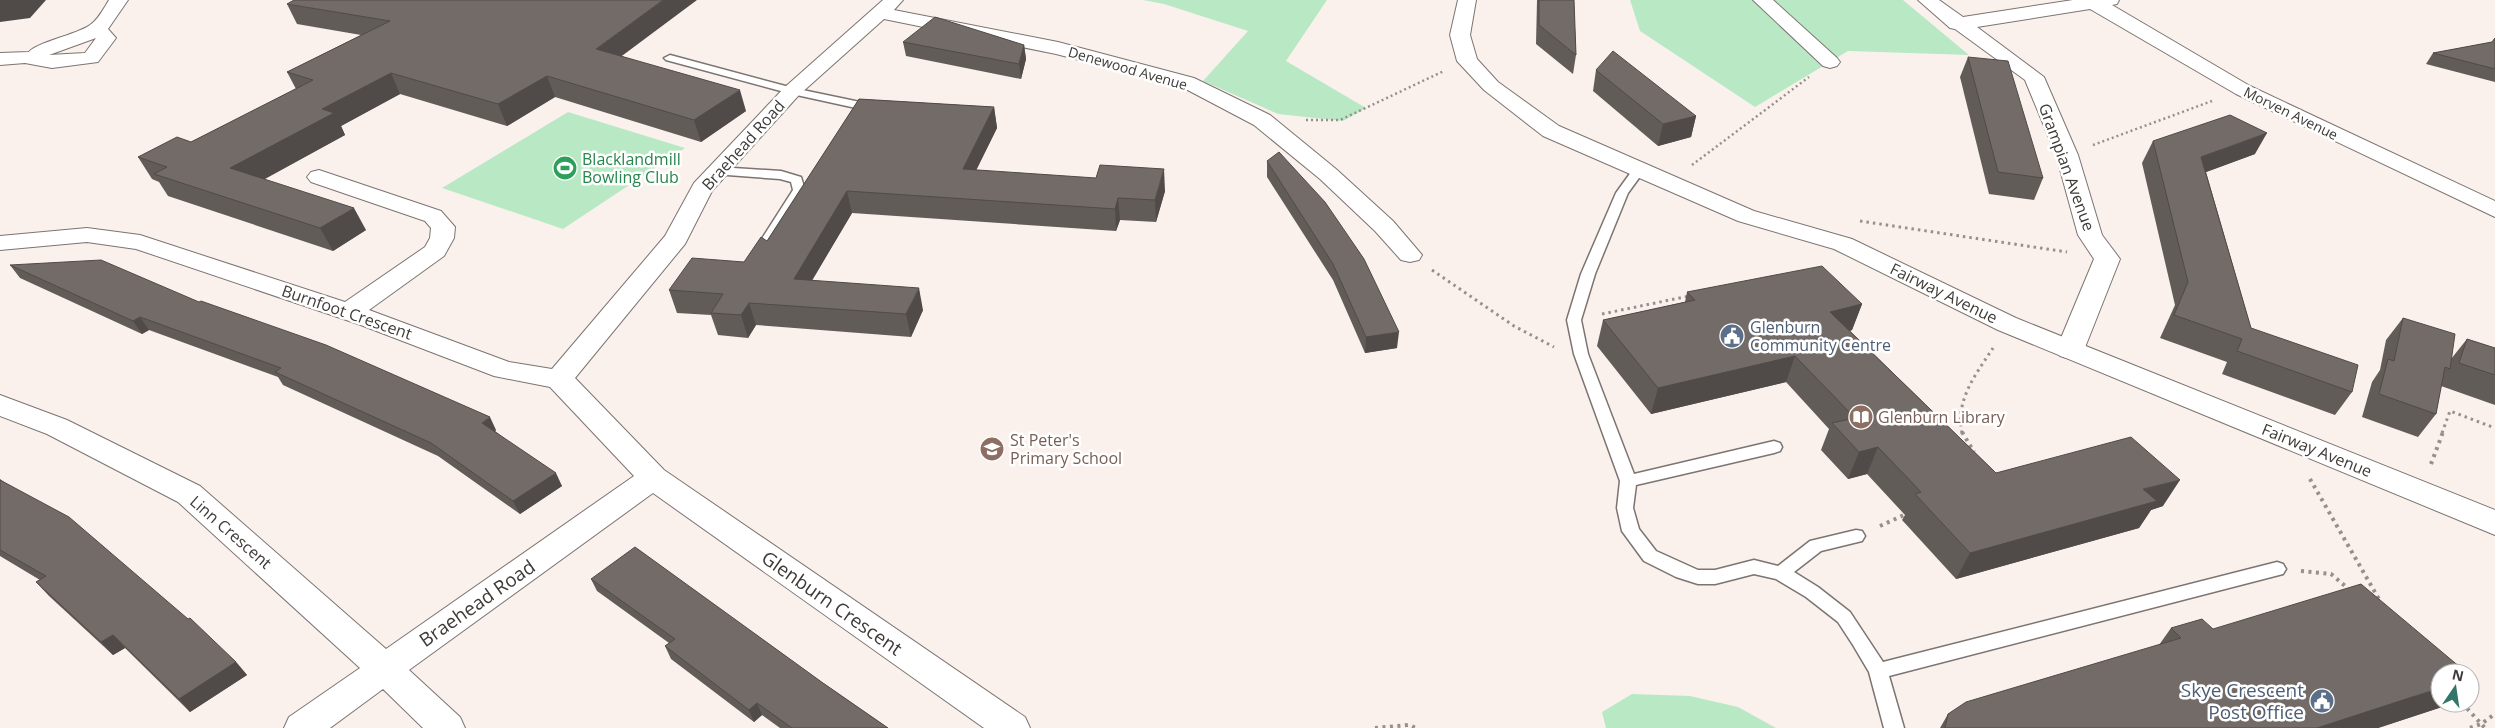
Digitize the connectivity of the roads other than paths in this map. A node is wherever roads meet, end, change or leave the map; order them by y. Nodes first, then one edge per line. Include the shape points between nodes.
1 (119, 0) edge
2 (1467, 0) edge
3 (1762, 0) edge
4 (1927, 0) edge
5 (2102, 1) edge
6 (887, 7) edge
7 (1957, 24) junction
8 (98, 29) junction
9 (25, 57) junction
10 (670, 58) dead end
11 (0, 59) edge
12 (1830, 62) road end
13 (792, 91) junction
14 (856, 104) edge
15 (1638, 170) junction
16 (718, 171) junction
17 (319, 177) dead end
18 (2495, 210) edge
19 (0, 243) edge
20 (1410, 255) road end
21 (753, 263) edge
22 (348, 312) junction
23 (2070, 350) junction
24 (559, 379) junction
25 (0, 405) edge
26 (1774, 447) dead end
27 (653, 478) junction
28 (1628, 481) junction
29 (2495, 523) edge
30 (1856, 536) road end
31 (2277, 568) road end
32 (1781, 573) junction
33 (384, 668) junction
34 (1878, 671) junction
35 (302, 728) edge
36 (447, 728) edge
37 (1012, 728) edge
38 (1894, 728) edge

1 - 8 street
2 - 15 street, Fairway Avenue via 1460,35 1467,61 1490,86 1551,131
3 - 12 street
4 - 7 street, Grampian Avenue
5 - 7 street
5 - 18 street, Morven Avenue via 2243,90
6 - 13 street, Braehead Road
6 - 20 street, Denewood Avenue via 1187,82 1262,120 1328,174
7 - 23 street, Grampian Avenue via 2034,77 2066,155 2090,235 2107,259
8 - 9 street via 66,44
8 - 9 street via 106,38 91,58 52,62
9 - 11 street
10 - 13 lane
13 - 14 lane
13 - 16 street, Braehead Road
15 - 23 street, Fairway Avenue via 1746,216 1843,244 2007,324
15 - 28 lane via 1622,193 1588,274 1574,320 1581,354
16 - 21 lane via 781,175 797,180 799,190
16 - 24 street, Braehead Road via 702,188 676,239
17 - 22 street via 432,216 443,227 442,238 435,251
19 - 22 street, Burnfoot Crescent via 88,235 140,242
22 - 24 street, Burnfoot Crescent via 504,370
23 - 29 street, Fairway Avenue
24 - 27 street
25 - 33 street, Linn Crescent via 57,427 189,494
26 - 28 lane
27 - 33 street, Braehead Road
27 - 37 street, Glenburn Crescent
28 - 32 lane via 1625,508 1631,531 1650,556 1698,577 1715,577 1754,567
30 - 32 lane via 1816,546
31 - 34 lane
32 - 34 lane via 1844,617
33 - 35 street, Braehead Road
33 - 36 street, Linn Crescent
34 - 38 lane

